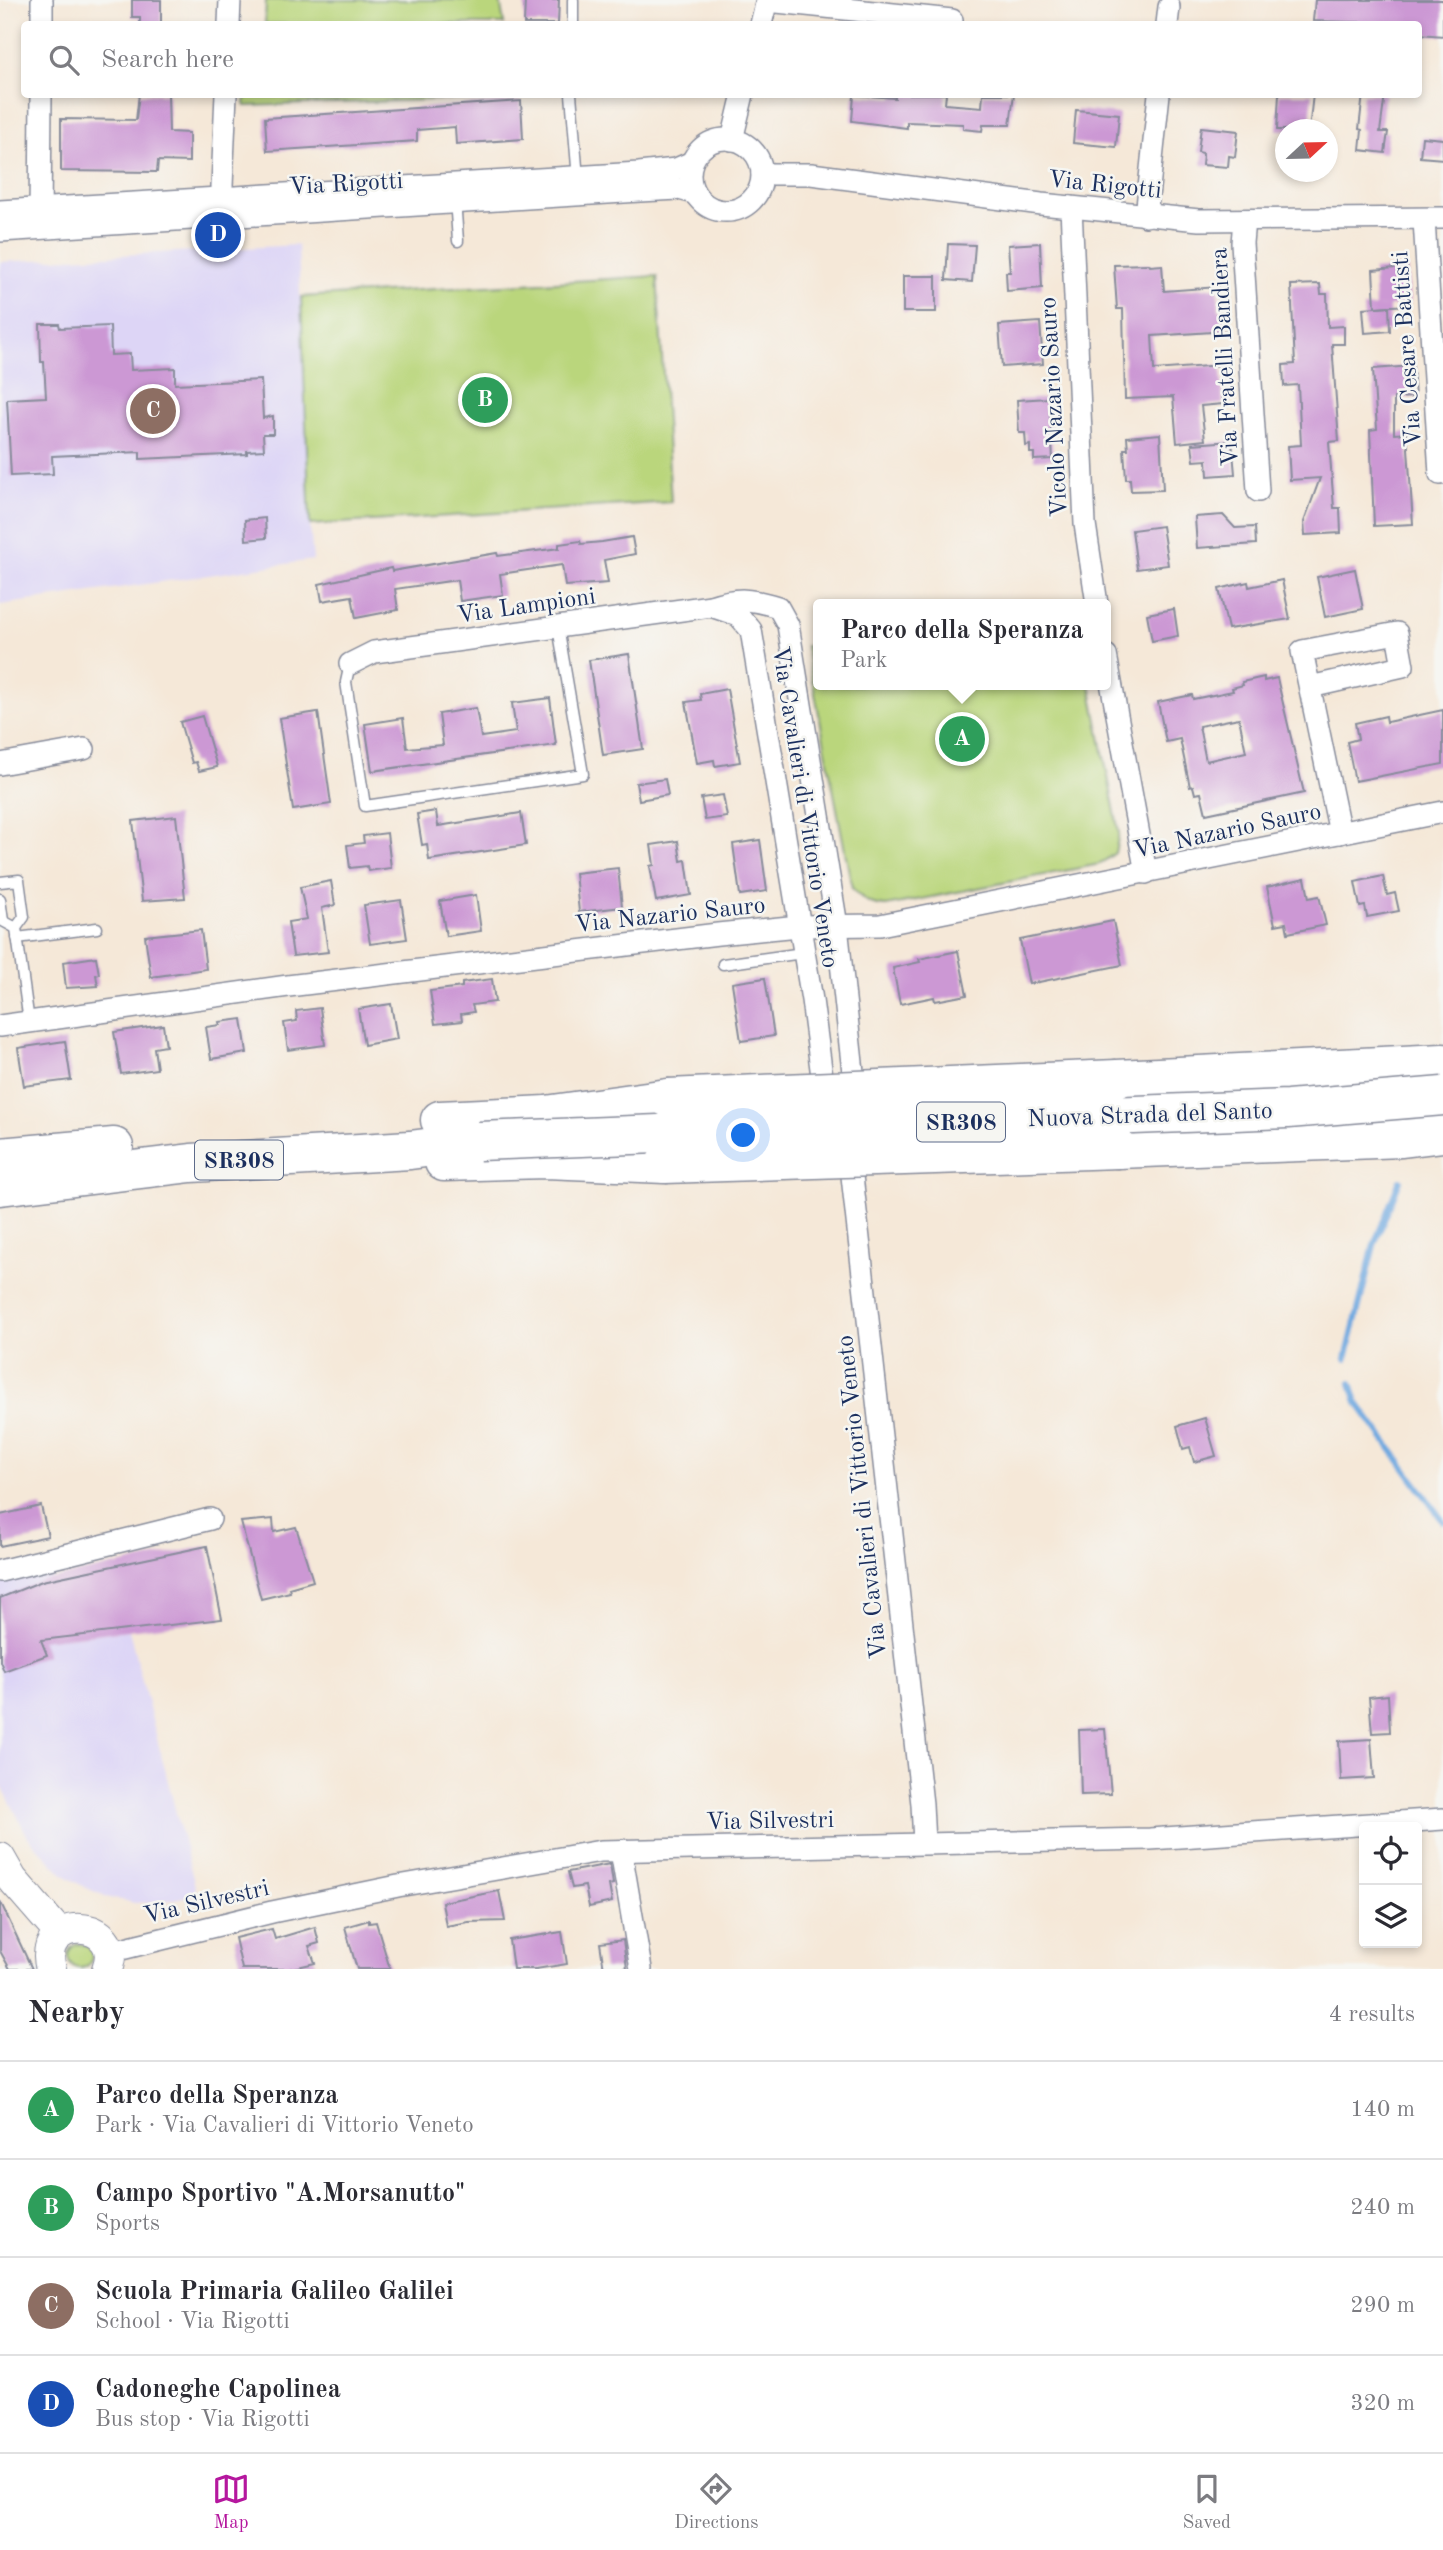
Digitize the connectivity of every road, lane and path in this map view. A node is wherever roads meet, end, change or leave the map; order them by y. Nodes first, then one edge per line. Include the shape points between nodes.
1 (42, 0) edge
2 (230, 0) edge
3 (573, 0) edge
4 (767, 0) edge
5 (952, 20) dead end
6 (42, 21) edge
7 (229, 21) edge
8 (573, 21) edge
9 (762, 21) edge
10 (41, 98) edge
11 (226, 98) edge
12 (570, 98) edge
13 (742, 98) edge
14 (1159, 98) edge
15 (732, 140) junction
16 (692, 162) junction
17 (762, 174) junction
18 (578, 186) junction
19 (455, 194) junction
20 (694, 194) junction
21 (223, 207) junction
22 (1071, 207) junction
23 (0, 211) edge
24 (1146, 216) junction
25 (40, 218) junction
26 (1433, 219) edge
27 (1244, 220) junction
28 (0, 231) edge
29 (458, 241) dead end
30 (1440, 474) dead end
31 (1258, 491) dead end
32 (1096, 599) edge
33 (711, 606) junction
34 (558, 627) junction
35 (350, 664) joint
36 (1111, 687) edge
37 (1310, 687) dead end
38 (84, 749) dead end
39 (0, 764) edge
40 (1443, 813) edge
41 (1340, 833) junction
42 (1146, 873) junction
43 (0, 882) edge
44 (0, 899) edge
45 (799, 926) junction
46 (837, 926) junction
47 (97, 928) dead end
48 (16, 933) junction
49 (803, 953) junction
50 (723, 964) dead end
51 (29, 1022) junction
52 (0, 1026) edge
53 (1443, 1063) edge
54 (1443, 1096) edge
55 (1443, 1133) edge
56 (340, 1143) junction
57 (849, 1145) junction
58 (0, 1157) edge
59 (0, 1186) edge
60 (210, 1518) dead end
61 (0, 1572) edge
62 (1443, 1819) edge
63 (924, 1843) junction
64 (621, 1851) junction
65 (0, 1858) edge
66 (60, 1934) junction
67 (108, 1960) edge
68 (51, 1969) edge
69 (641, 1969) edge

1 - 6 street
2 - 7 street
3 - 8 lane
4 - 5 street
4 - 9 street
10 - 25 street
11 - 21 street
12 - 18 lane
13 - 15 street
14 - 24 street
15 - 16 street, Via Rigotti via 710,142
15 - 17 street via 749,148
16 - 18 street, Via Rigotti via 676,169
16 - 20 street via 689,175
17 - 20 street, Via Rigotti via 756,195 731,211 710,208
17 - 22 street, Via Rigotti via 811,174
18 - 19 street, Via Rigotti
18 - 20 street, Via Rigotti via 679,189
19 - 21 street, Via Rigotti
19 - 29 lane
21 - 25 street, Via Rigotti
22 - 24 street, Via Rigotti
22 - 32 street, Vicolo Nazario Sauro via 1085,524
23 - 25 street, Via Rigotti
24 - 27 street, Via Rigotti
25 - 28 street, Via Rigotti
26 - 27 street, Via Rigotti
26 - 30 street, Via Cesare Battisti
27 - 31 street, Via Fratelli Bandiera
33 - 34 street, Via Lampioni
33 - 45 street, Via Cavalieri di Vittorio Veneto via 738,615 751,630
33 - 46 street, Via Cavalieri di Vittorio Veneto via 751,599 778,607 788,625
34 - 35 street, Via Lampioni via 374,652
34 - 35 lane via 583,774 365,806 346,682
36 - 42 street
37 - 41 street, Via Nazario Sauro
38 - 39 street
40 - 41 street, Via Nazario Sauro
41 - 42 street, Via Nazario Sauro
42 - 46 street, Via Nazario Sauro via 880,925
43 - 48 lane via 19,880 24,917
44 - 48 lane via 4,921
45 - 46 street, Via Nazario Sauro
45 - 49 street, Via Cavalieri di Vittorio Veneto
45 - 51 street, Via Nazario Sauro via 302,984
46 - 57 street, Via Cavalieri di Vittorio Veneto via 854,1081
47 - 48 lane
48 - 51 lane
49 - 50 lane
49 - 57 street, Via Cavalieri di Vittorio Veneto via 823,1084
51 - 52 street, Via Nazario Sauro
53 - 56 highway, bridge via 668,1098 546,1115 433,1121
54 - 56 highway, Nuova Strada del Santo / SR308, bridge via 1288,1109
55 - 56 highway, bridge via 665,1164 546,1159 435,1162
56 - 58 highway, Nuova Strada del Santo / SR308 via 197,1139
56 - 59 highway, Nuova Strada del Santo / SR308
57 - 63 street, Via Cavalieri di Vittorio Veneto
60 - 61 street
62 - 63 street, Via Silvestri via 1150,1839
63 - 64 street, Via Silvestri
64 - 67 street, Via Silvestri via 398,1885 272,1912
64 - 69 street
65 - 66 main road via 12,1879
66 - 67 main road via 89,1929 98,1934
66 - 68 main road via 49,1951

